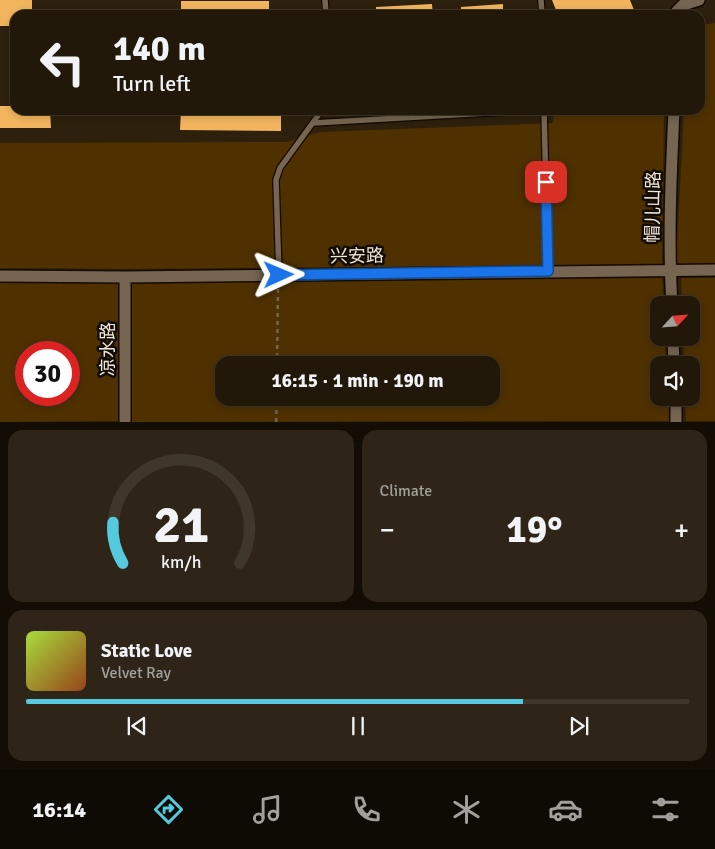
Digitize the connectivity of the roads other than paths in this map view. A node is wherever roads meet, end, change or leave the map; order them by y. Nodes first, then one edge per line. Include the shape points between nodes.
1 (699, 0) edge
2 (678, 10) edge
3 (319, 115) edge
4 (452, 115) edge
5 (544, 115) edge
6 (674, 115) edge
7 (313, 123) junction
8 (670, 270) junction
9 (715, 270) edge
10 (548, 271) junction
11 (279, 275) junction
12 (0, 276) edge
13 (125, 277) junction
14 (671, 296) edge
15 (676, 406) edge
16 (125, 422) edge
17 (676, 422) edge

1 - 2 street
3 - 7 lane
4 - 7 lane
5 - 10 lane
6 - 8 street, 帽儿山路
7 - 11 lane via 280,168 276,180
8 - 9 street, 兴安路
8 - 10 street, 兴安路
8 - 14 street, 帽儿山路
10 - 11 street, 兴安路
11 - 13 street, 兴安路
12 - 13 street, 兴安路
13 - 16 street, 凉水路
15 - 17 street

